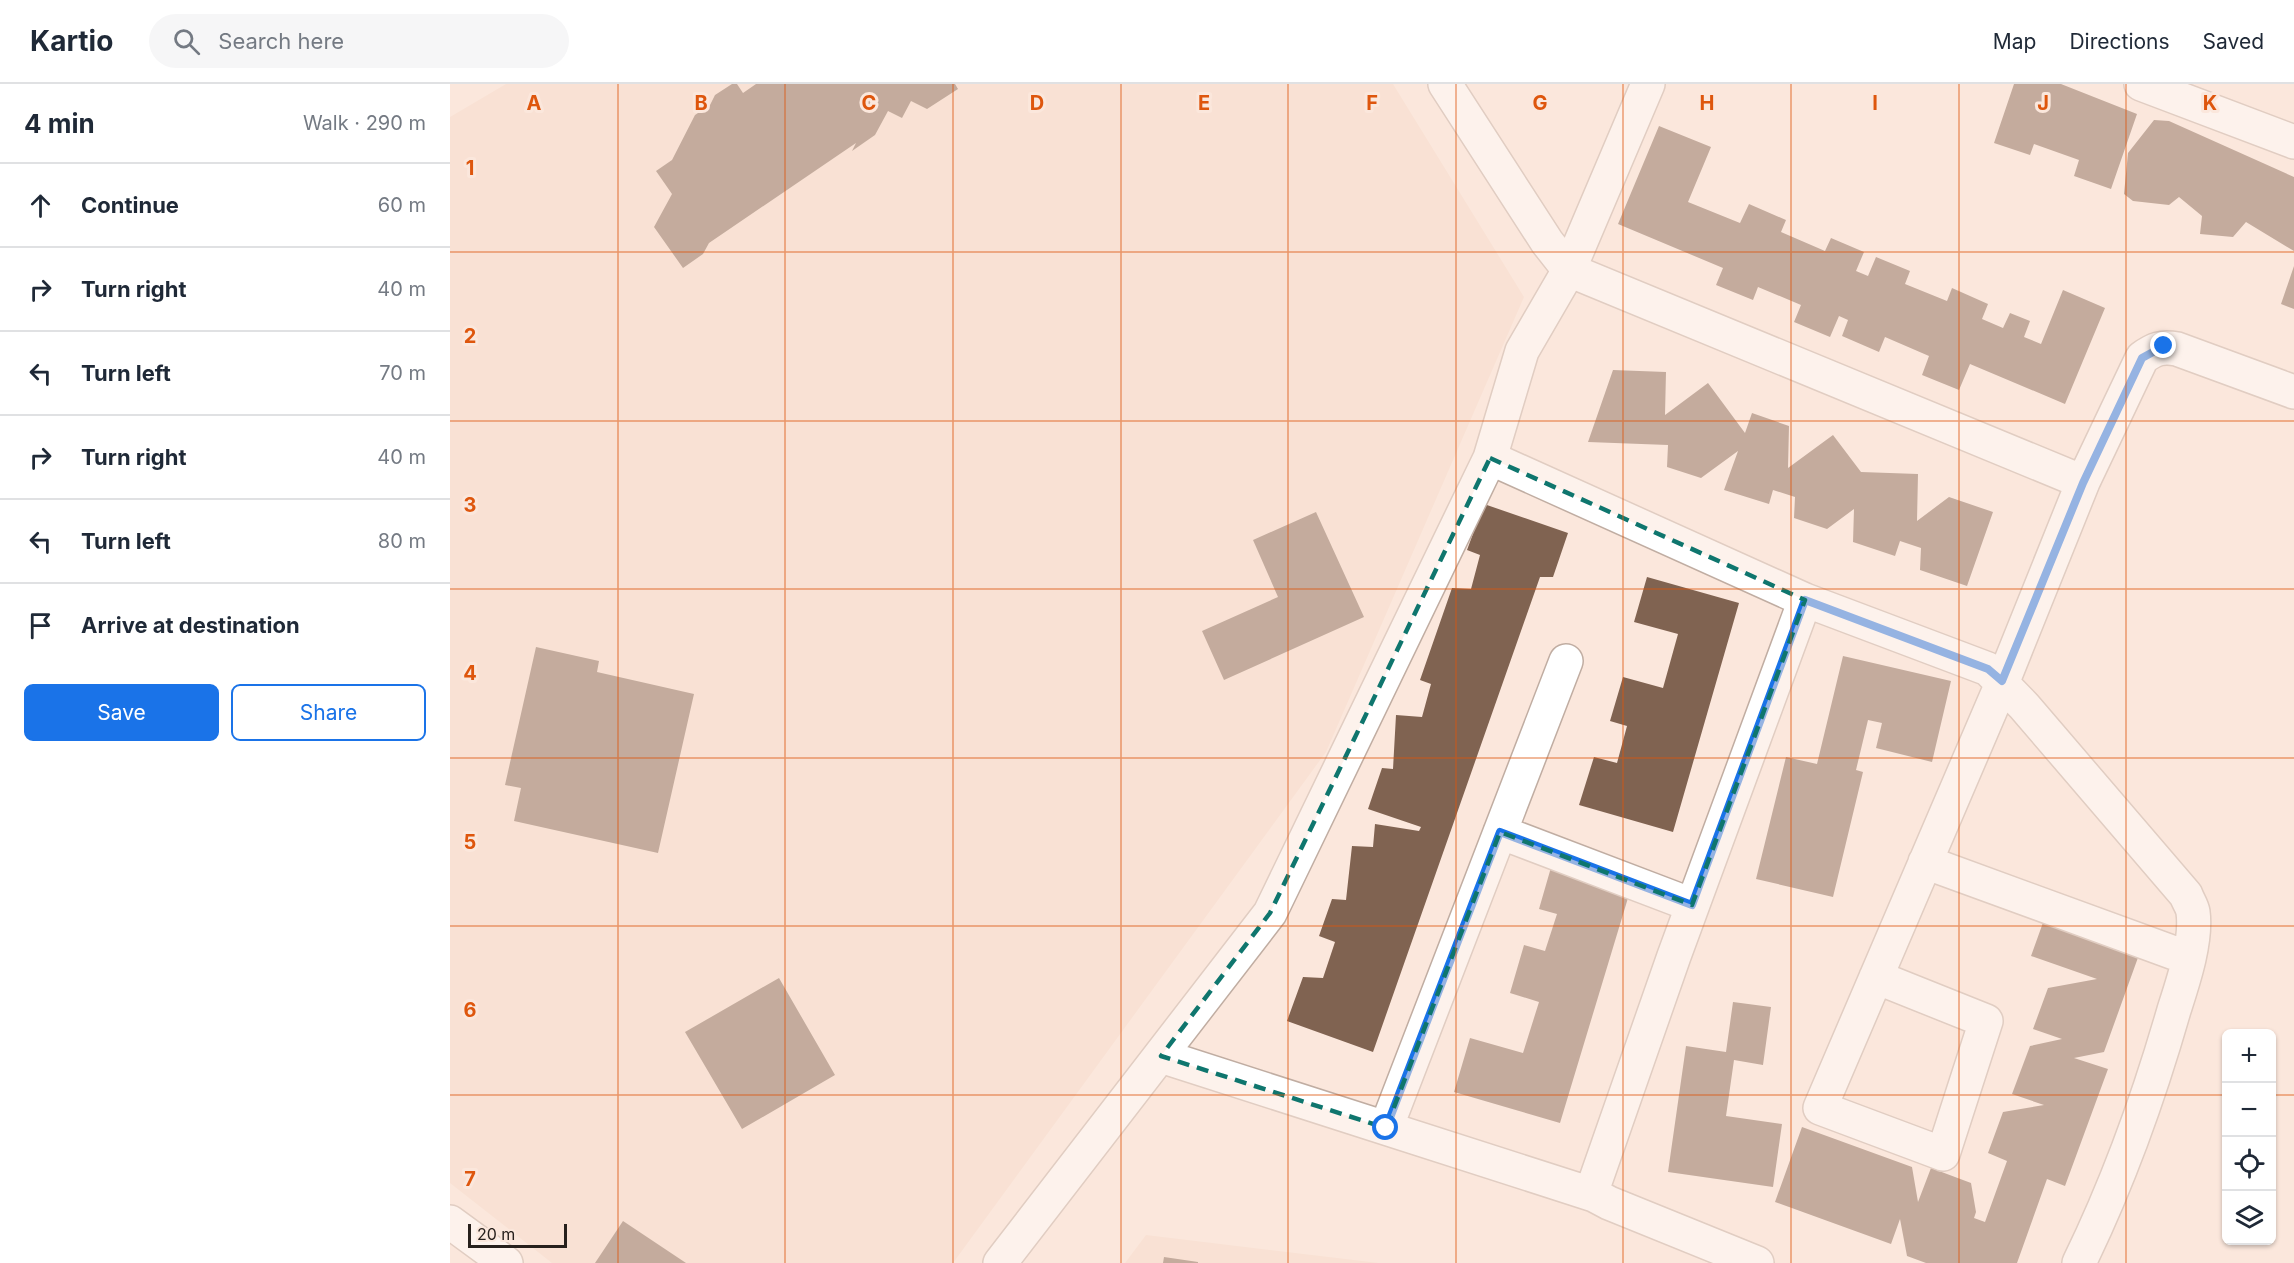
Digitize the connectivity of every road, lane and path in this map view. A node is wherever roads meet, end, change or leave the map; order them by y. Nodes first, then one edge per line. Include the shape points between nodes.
1 (1445, 84) edge
2 (1648, 84) edge
3 (2141, 84) edge
4 (2294, 142) edge
5 (1569, 270) junction
6 (2294, 392) edge
7 (1490, 458) junction
8 (2083, 483) junction
9 (1805, 600) junction
10 (1566, 661) dead end
11 (2002, 681) junction
12 (1500, 832) junction
13 (1925, 862) junction
14 (1692, 905) junction
15 (2188, 958) junction
16 (1876, 977) junction
17 (1161, 1056) junction
18 (1386, 1128) junction
19 (1594, 1195) junction
20 (450, 1222) edge
21 (504, 1262) edge
22 (1000, 1263) edge
23 (1757, 1263) edge
24 (2079, 1263) edge

1 - 5 street
2 - 5 street
3 - 4 street
5 - 7 street via 1522,351
5 - 8 street
6 - 8 street via 2177,349 2164,346 2151,351 2142,358
7 - 9 street
7 - 17 street via 1270,913
8 - 11 street
9 - 11 street via 1988,669
9 - 14 street
10 - 12 street
11 - 13 street
11 - 15 street via 2186,895 2193,909
12 - 14 street
12 - 18 street
13 - 15 street
13 - 16 street
14 - 19 street via 1599,1167
15 - 24 street via 2148,1100
16 - 16 street via 1820,1108 1943,1154 1986,1021
17 - 18 street
17 - 22 street
18 - 19 street
19 - 23 street
20 - 21 street

